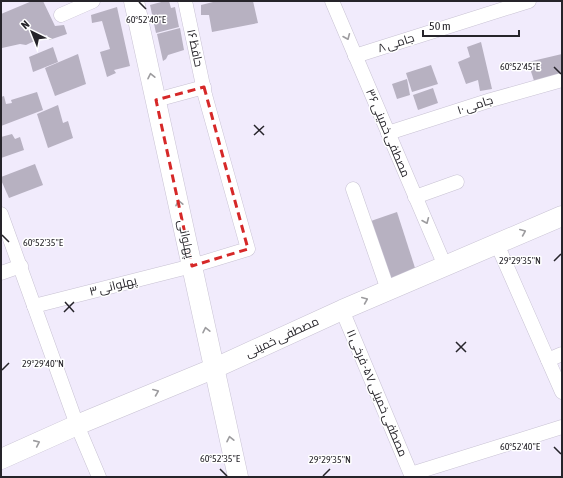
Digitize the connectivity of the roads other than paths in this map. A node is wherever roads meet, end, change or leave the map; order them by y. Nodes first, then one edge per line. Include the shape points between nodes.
1 (92, 1) edge
2 (134, 1) edge
3 (185, 1) edge
4 (332, 1) edge
5 (529, 1) edge
6 (60, 15) dead end
7 (355, 56) junction
8 (562, 80) edge
9 (204, 91) junction
10 (156, 100) junction
11 (388, 133) junction
12 (457, 182) dead end
13 (353, 189) dead end
14 (415, 197) junction
15 (1, 214) edge
16 (562, 216) edge
17 (497, 244) junction
18 (248, 250) joint
19 (21, 266) junction
20 (192, 266) junction
21 (445, 266) junction
22 (1, 273) edge
23 (388, 290) junction
24 (34, 306) junction
25 (342, 310) junction
26 (562, 354) edge
27 (548, 360) junction
28 (215, 368) junction
29 (562, 392) edge
30 (77, 425) junction
31 (562, 427) edge
32 (1, 459) edge
33 (412, 476) edge
34 (99, 477) edge
35 (238, 477) edge

1 - 6 street
10 -> 2 main road, پهلوانی
3 - 9 street, حافظ ۱۶
4 -> 7 street, مصطفی خمینی ۳۶
5 - 7 street, جامی ۸
7 - 11 street, مصطفی خمینی ۳۶
8 - 11 street, جامی ۱۰
9 - 10 street
9 - 18 street, حافظ ۱۶
20 -> 10 main road, پهلوانی
11 - 14 street, مصطفی خمینی ۳۶
12 - 14 street
13 - 23 street
14 -> 21 street, مصطفی خمینی ۳۶
15 - 19 street
17 -> 16 main road, مصطفی خمینی
17 - 21 main road, مصطفی خمینی
17 - 27 street
18 - 20 street, پهلوانی ۳
19 - 22 street
19 - 24 street
20 - 24 street, پهلوانی ۳
28 -> 20 main road, پهلوانی
21 - 23 main road, مصطفی خمینی
25 -> 23 main road, مصطفی خمینی
24 - 30 street
25 - 28 main road, مصطفی خمینی
25 - 33 street, مصطفی خمینی ۵۷- فرخی ۱۱
26 - 27 street
27 - 29 street
30 -> 28 main road, مصطفی خمینی
35 -> 28 main road, پهلوانی
32 -> 30 main road, مصطفی خمینی
30 - 34 street
31 - 33 street

